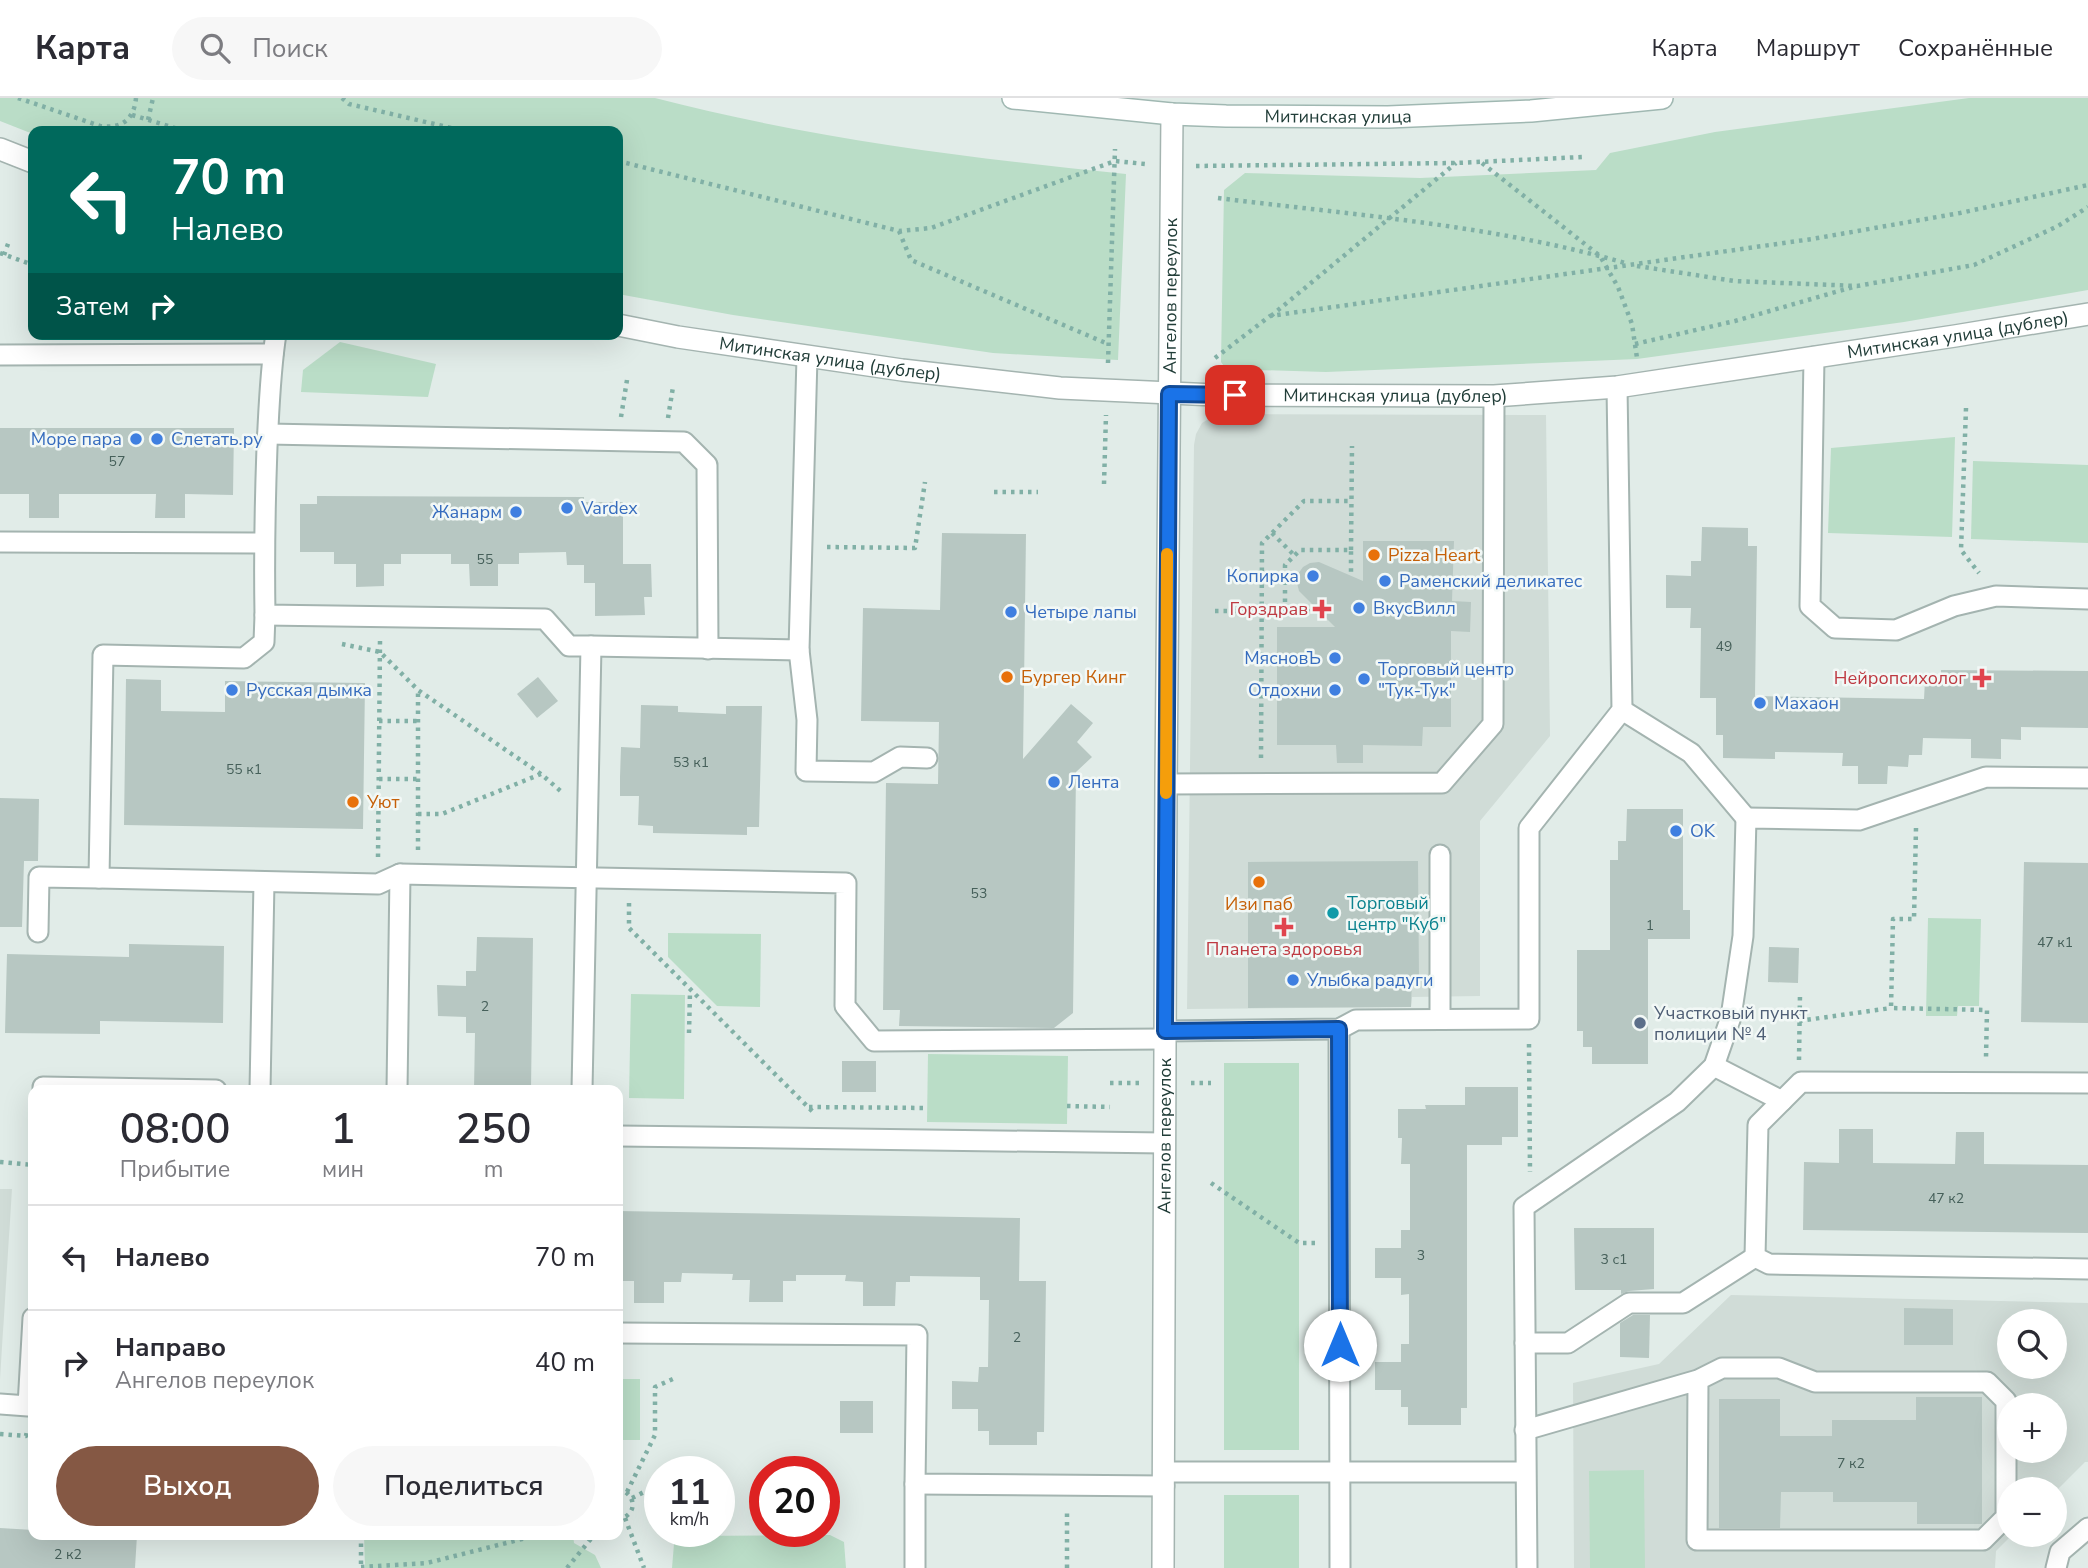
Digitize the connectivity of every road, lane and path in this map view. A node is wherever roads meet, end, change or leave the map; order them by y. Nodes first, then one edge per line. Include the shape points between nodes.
1 (18, 98) edge
2 (136, 98) edge
3 (153, 98) edge
4 (342, 98) edge
5 (1013, 98) edge
6 (1662, 98) edge
7 (1172, 114) junction
8 (132, 115) junction
9 (148, 120) junction
10 (100, 126) edge
11 (117, 126) edge
12 (168, 126) edge
13 (443, 126) edge
14 (0, 149) edge
15 (1115, 149) dead end
16 (1583, 157) dead end
17 (28, 160) edge
18 (1115, 161) junction
19 (623, 162) edge
20 (1481, 162) junction
21 (1456, 163) junction
22 (1171, 166) junction
23 (2088, 186) edge
24 (1217, 198) dead end
25 (2088, 207) edge
26 (1391, 219) junction
27 (899, 231) junction
28 (9, 241) dead end
29 (2, 254) edge
30 (1600, 256) junction
31 (28, 263) edge
32 (1630, 265) junction
33 (1607, 268) junction
34 (1857, 286) junction
35 (2088, 314) edge
36 (1270, 316) junction
37 (623, 326) edge
38 (275, 344) edge
39 (1108, 344) junction
40 (1635, 344) junction
41 (0, 355) edge
42 (807, 356) junction
43 (1814, 357) junction
44 (1215, 358) dead end
45 (1637, 359) dead end
46 (1108, 364) dead end
47 (627, 380) dead end
48 (1617, 387) junction
49 (1169, 394) junction
50 (1494, 397) junction
51 (1966, 408) dead end
52 (1106, 412) dead end
53 (268, 434) junction
54 (617, 441) junction
55 (1352, 446) dead end
56 (925, 482) dead end
57 (1104, 484) dead end
58 (994, 492) dead end
59 (1038, 492) dead end
60 (1352, 501) junction
61 (1272, 533) junction
62 (0, 542) edge
63 (263, 543) junction
64 (802, 547) junction
65 (1352, 550) junction
66 (1295, 556) junction
67 (1352, 574) dead end
68 (1996, 596) junction
69 (2088, 599) edge
70 (1215, 611) dead end
71 (1262, 611) junction
72 (1285, 611) junction
73 (1310, 611) dead end
74 (265, 615) junction
75 (591, 646) junction
76 (708, 649) junction
77 (799, 650) junction
78 (418, 690) junction
79 (1622, 710) junction
80 (379, 721) junction
81 (418, 722) junction
82 (927, 758) dead end
83 (541, 774) junction
84 (2088, 778) edge
85 (379, 779) junction
86 (418, 779) junction
87 (1261, 783) junction
88 (1166, 784) junction
89 (1916, 801) junction
90 (418, 814) junction
91 (587, 814) junction
92 (1746, 818) junction
93 (1440, 855) dead end
94 (409, 874) junction
95 (99, 878) junction
96 (585, 878) junction
97 (630, 878) junction
98 (264, 882) junction
99 (378, 884) junction
100 (38, 932) dead end
101 (690, 991) junction
102 (1800, 994) dead end
103 (1891, 1008) junction
104 (1440, 1019) junction
105 (1529, 1019) junction
106 (1799, 1021) junction
107 (1339, 1029) junction
108 (689, 1033) dead end
109 (1165, 1035) junction
110 (1714, 1066) junction
111 (1801, 1082) junction
112 (1110, 1083) dead end
113 (1139, 1083) dead end
114 (1187, 1083) dead end
115 (1211, 1083) dead end
116 (1985, 1083) junction
117 (2088, 1083) edge
118 (260, 1085) edge
119 (397, 1085) edge
120 (582, 1085) edge
121 (1782, 1101) junction
122 (1067, 1106) dead end
123 (808, 1107) junction
124 (1110, 1107) dead end
125 (927, 1108) dead end
126 (623, 1136) edge
127 (841, 1139) junction
128 (1164, 1143) junction
129 (0, 1162) edge
130 (28, 1164) edge
131 (1212, 1183) dead end
132 (1530, 1203) junction
133 (1340, 1243) junction
134 (1755, 1257) junction
135 (2088, 1269) edge
136 (623, 1333) edge
137 (1525, 1343) junction
138 (675, 1378) dead end
139 (1698, 1380) junction
140 (0, 1404) edge
141 (28, 1406) edge
142 (1525, 1430) junction
143 (1340, 1472) junction
144 (1525, 1472) junction
145 (1164, 1479) junction
146 (915, 1484) junction
147 (1067, 1485) junction
148 (623, 1491) edge
149 (627, 1492) junction
150 (644, 1492) edge
151 (632, 1498) junction
152 (625, 1518) joint
153 (2088, 1528) edge
154 (361, 1540) edge
155 (518, 1540) edge
156 (590, 1540) edge
157 (361, 1568) edge
158 (566, 1568) edge
159 (644, 1568) edge
160 (915, 1568) edge
161 (1067, 1568) edge
162 (1163, 1568) edge
163 (1340, 1568) edge
164 (1527, 1568) edge
165 (2056, 1568) edge

1 - 10 path
2 - 8 path
3 - 9 path
4 - 13 path via 349,104
5 - 7 street, Митинская улица
6 - 7 street, Митинская улица via 1531,111 1388,117
7 - 22 street, Ангелов переулок
8 - 9 path
8 - 11 path
9 - 12 path
14 - 17 street
15 - 18 path
16 - 20 path
18 - 22 path
18 - 27 path via 931,228
18 - 39 path
19 - 27 path
20 - 21 path
20 - 30 path
21 - 22 path
21 - 26 path
22 - 49 street, Ангелов переулок
23 - 32 path via 1812,239
24 - 26 path
25 - 34 path via 2059,226 1974,265
26 - 30 path via 1545,242
26 - 36 path
27 - 39 path via 912,260
28 - 29 path
29 - 31 path
30 - 32 path
30 - 33 path
32 - 33 path
32 - 34 path via 1734,281
33 - 36 path
33 - 40 path via 1632,324
34 - 40 path
35 - 43 street, Митинская улица (дублер)
36 - 44 path
37 - 42 street, Митинская улица (дублер)
38 - 41 lane
38 - 53 lane
39 - 46 path
40 - 45 path
42 - 49 street, Митинская улица (дублер) via 1059,388
42 - 64 lane
43 - 48 street, Митинская улица (дублер)
43 - 68 lane via 1810,606 1835,628 1896,630 1954,606
47 - 54 path
48 - 50 street, Митинская улица (дублер)
48 - 79 lane
49 - 50 street, Митинская улица (дублер)
49 - 88 street, Ангелов переулок
50 - 87 lane via 1493,724 1442,783
51 - 68 path via 1961,550
52 - 57 path
53 - 54 lane
53 - 63 lane
54 - 76 lane via 684,442 707,464
55 - 60 path
56 - 64 path via 915,548
58 - 59 path
60 - 61 path via 1304,501
60 - 65 path
61 - 66 path
61 - 71 path via 1262,543
62 - 63 lane
63 - 74 lane
64 - 77 lane
65 - 66 path via 1300,550
65 - 67 path
66 - 72 path via 1285,565
68 - 69 lane
70 - 71 path
71 - 72 path
71 - 87 path
72 - 73 path
74 - 75 lane via 545,619 569,646
74 - 95 lane via 264,642 244,658 103,655
75 - 76 lane
75 - 91 lane
76 - 77 lane
77 - 82 lane via 807,720 806,771 874,772 900,757
78 - 80 path via 380,652
78 - 81 path
78 - 83 path
79 - 92 lane via 1691,753
79 - 105 lane via 1529,828
80 - 81 path
80 - 85 path
81 - 86 path
83 - 90 path via 442,814
83 - 91 path
84 - 89 lane via 1986,777
85 - 86 path
85 - 99 path
86 - 90 path
87 - 88 lane
88 - 109 street, Ангелов переулок
89 - 92 lane via 1859,820
89 - 103 path via 1914,919 1893,919
90 - 94 path
91 - 96 lane
92 - 110 lane via 1743,936 1731,1017
93 - 104 lane
94 - 96 lane
94 - 99 lane
94 - 119 lane
95 - 98 lane
95 - 100 lane via 39,877
96 - 97 lane
96 - 120 lane
97 - 101 path via 629,928
97 - 109 lane via 846,883 845,1006 874,1041
98 - 99 lane
98 - 118 lane
101 - 108 path
101 - 123 path
102 - 106 path
103 - 106 path
103 - 116 path via 1987,1010
104 - 105 lane
104 - 107 lane via 1356,1020
105 - 132 path
106 - 111 path
107 - 109 lane
107 - 133 lane
109 - 128 street, Ангелов переулок
110 - 121 lane
110 - 132 lane via 1677,1102
111 - 116 lane
111 - 121 lane
112 - 113 path
114 - 115 path
116 - 117 lane
121 - 134 lane via 1758,1125
122 - 124 path
123 - 125 path
123 - 127 path
126 - 127 lane
127 - 128 lane
128 - 145 street, Ангелов переулок
129 - 130 path
131 - 133 path via 1299,1243
132 - 137 lane via 1524,1207
133 - 143 lane
134 - 135 lane via 1769,1264
134 - 137 lane via 1682,1303 1629,1303 1569,1343
136 - 146 lane via 917,1335
137 - 142 lane
138 - 149 path via 655,1387 655,1435
139 - 139 lane via 1722,1368 1779,1368 1815,1382 1987,1382 2006,1402 2006,1517 1983,1540 1697,1540
139 - 142 lane
140 - 141 lane
142 - 144 lane
143 - 144 lane
143 - 145 lane
143 - 163 lane
144 - 164 lane
145 - 147 lane
145 - 162 street, Ангелов переулок
146 - 147 lane
146 - 160 lane
147 - 161 path
148 - 149 path
149 - 151 path
150 - 151 path
151 - 152 path via 631,1513
152 - 159 path
153 - 165 lane via 2060,1552
154 - 157 path
155 - 157 path via 427,1563
156 - 158 path

